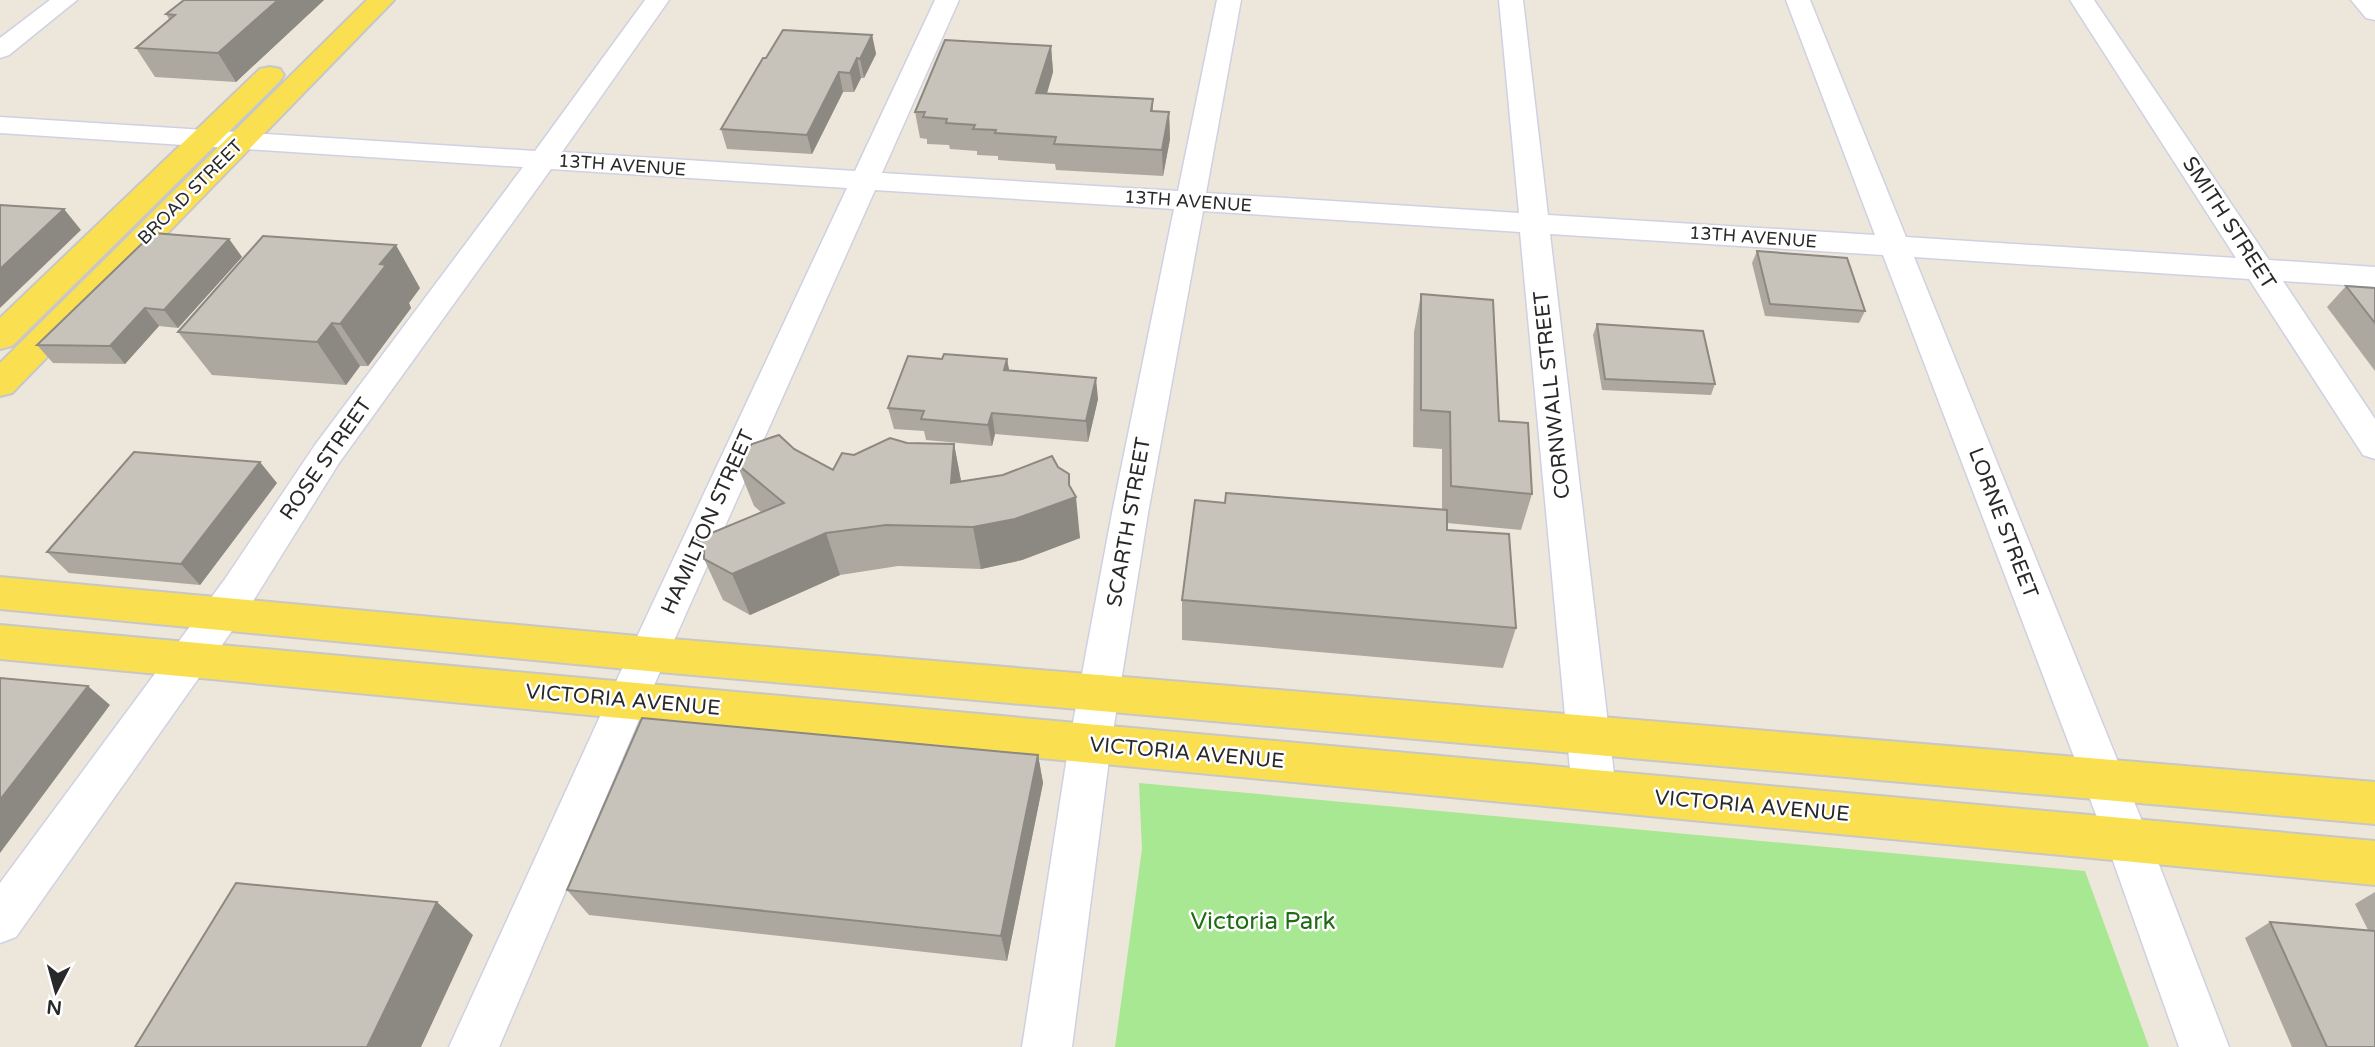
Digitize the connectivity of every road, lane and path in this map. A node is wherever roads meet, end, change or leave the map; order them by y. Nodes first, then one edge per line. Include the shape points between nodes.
1 (65, 0) edge
2 (346, 0) edge
3 (381, 0) edge
4 (657, 0) edge
5 (947, 0) edge
6 (1228, 0) edge
7 (1511, 0) edge
8 (1798, 0) edge
9 (2082, 0) edge
10 (2363, 0) edge
11 (2375, 13) edge
12 (0, 50) edge
13 (0, 125) edge
14 (205, 138) junction
15 (242, 140) junction
16 (542, 160) junction
17 (864, 180) junction
18 (1188, 201) junction
19 (1534, 223) junction
20 (1895, 247) junction
21 (2259, 270) junction
22 (2375, 277) edge
23 (0, 338) edge
24 (0, 384) edge
25 (2375, 446) edge
26 (0, 593) edge
27 (222, 613) junction
28 (0, 642) edge
29 (648, 654) junction
30 (188, 660) junction
31 (1099, 694) junction
32 (627, 701) junction
33 (1589, 737) junction
34 (1090, 744) junction
35 (2103, 778) junction
36 (1594, 791) junction
37 (2375, 803) edge
38 (2128, 841) junction
39 (2375, 863) edge
40 (0, 921) edge
41 (474, 1047) edge
42 (1047, 1047) edge
43 (2204, 1047) edge

1 - 12 street
2 - 14 main road, BROAD STREET
3 - 15 main road, BROAD STREET
4 - 16 street, ROSE STREET
5 - 17 street, HAMILTON STREET
6 - 18 street, SCARTH STREET
7 - 19 street, CORNWALL STREET
8 - 20 street, LORNE STREET
9 - 21 street, SMITH STREET
10 - 11 street
13 - 14 street, 13TH AVENUE
14 - 15 street, 13TH AVENUE
14 - 23 main road, BROAD STREET
15 - 16 street, 13TH AVENUE
15 - 24 main road, BROAD STREET
16 - 17 street, 13TH AVENUE
16 - 27 street, ROSE STREET via 327,454
17 - 18 street, 13TH AVENUE
17 - 29 street, HAMILTON STREET
18 - 19 street, 13TH AVENUE
18 - 31 street, SCARTH STREET
19 - 20 street, 13TH AVENUE
19 - 33 street, CORNWALL STREET
20 - 21 street, 13TH AVENUE
20 - 35 street, LORNE STREET
21 - 22 street, 13TH AVENUE
21 - 25 street, SMITH STREET
26 - 27 main road
27 - 29 main road
27 - 30 street, ROSE STREET
28 - 30 main road, VICTORIA AVENUE
29 - 31 main road
29 - 32 street, HAMILTON STREET
30 - 32 main road, VICTORIA AVENUE
30 - 40 street, ROSE STREET
31 - 33 main road
31 - 34 street, SCARTH STREET
32 - 34 main road, VICTORIA AVENUE
32 - 41 street, HAMILTON STREET
33 - 35 main road
33 - 36 street, CORNWALL STREET
34 - 36 main road, VICTORIA AVENUE
34 - 42 street, SCARTH STREET
35 - 37 main road
35 - 38 street, LORNE STREET
36 - 38 main road, VICTORIA AVENUE
38 - 39 main road, VICTORIA AVENUE
38 - 43 street, LORNE STREET

